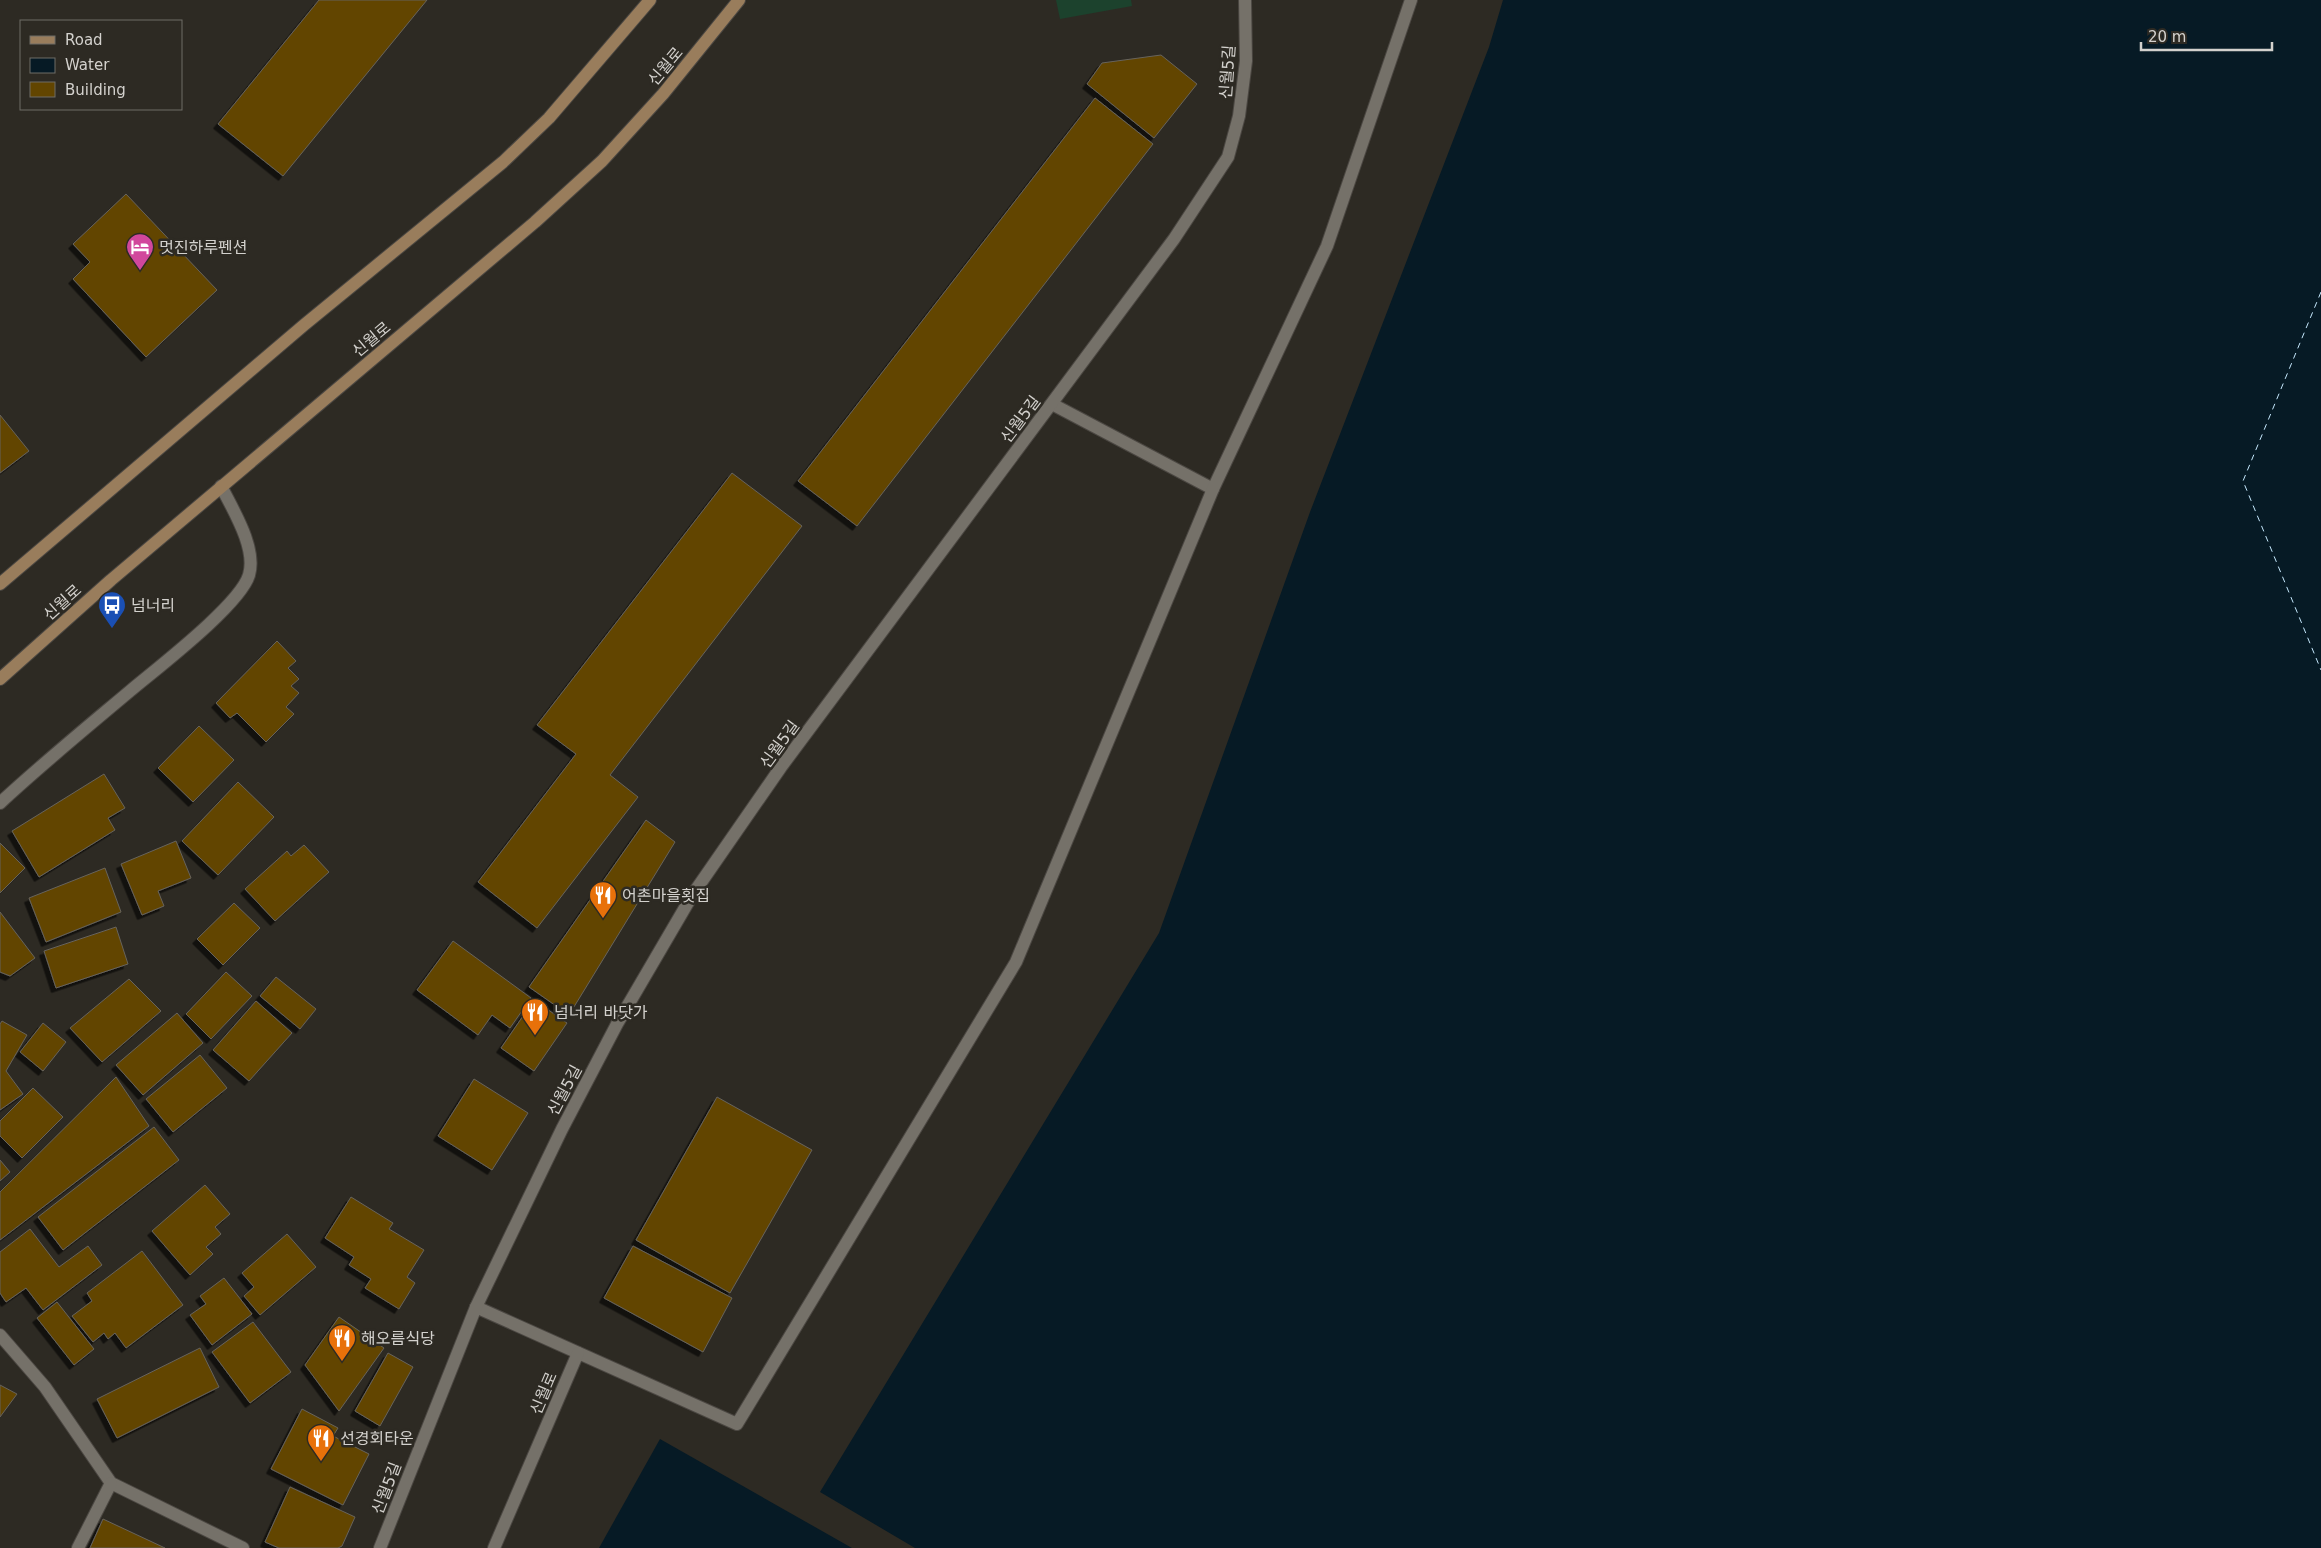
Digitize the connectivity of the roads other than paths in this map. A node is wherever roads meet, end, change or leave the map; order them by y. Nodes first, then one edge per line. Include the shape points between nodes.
1 (650, 0) edge
2 (739, 0) edge
3 (1245, 0) edge
4 (1412, 0) edge
5 (1052, 404) junction
6 (221, 486) junction
7 (1213, 488) junction
8 (0, 584) edge
9 (0, 679) edge
10 (0, 803) edge
11 (476, 1306) junction
12 (0, 1335) edge
13 (578, 1353) junction
14 (111, 1483) junction
15 (78, 1548) edge
16 (243, 1548) edge
17 (380, 1548) edge
18 (494, 1548) edge

1 - 8 street via 549,118 503,162 304,324
2 - 6 street, 신월로 via 663,94 602,161 535,222
3 - 5 street, 신월5길 via 1246,60 1239,116 1228,157 1174,239
4 - 7 street via 1327,246
5 - 7 street
5 - 11 street, 신월5길 via 781,767 693,894 617,1024
6 - 9 street, 신월로
6 - 10 street via 239,522 248,551 250,573 243,587 200,631
7 - 13 street via 1016,962 737,1424
11 - 13 street
11 - 17 street, 신월5길
12 - 14 street via 45,1387
13 - 18 street, 신월로
14 - 15 street
14 - 16 street

